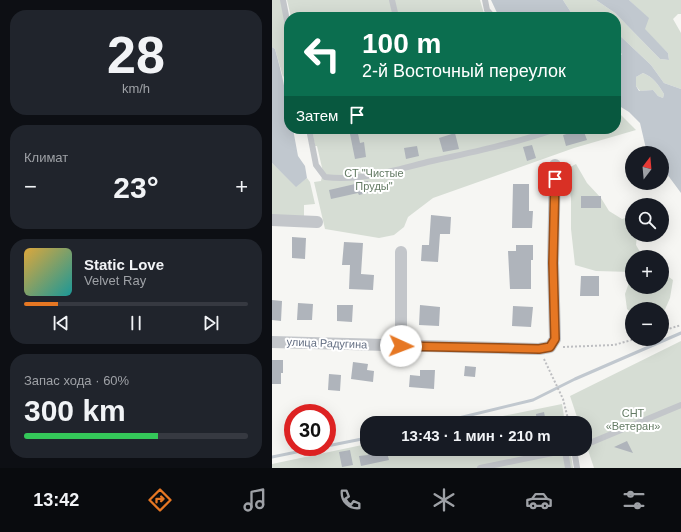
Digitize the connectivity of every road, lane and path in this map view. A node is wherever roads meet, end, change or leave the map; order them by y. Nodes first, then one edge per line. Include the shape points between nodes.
1 (283, 0) edge
2 (392, 0) edge
3 (484, 0) edge
4 (285, 12) edge
5 (395, 12) edge
6 (489, 12) edge
7 (310, 134) edge
8 (538, 134) edge
9 (555, 165) dead end
10 (272, 220) edge
11 (317, 222) dead end
12 (401, 252) dead end
13 (681, 325) edge
14 (669, 329) edge
15 (272, 342) edge
16 (625, 342) edge
17 (401, 346) junction
18 (545, 348) junction
19 (681, 405) edge
20 (567, 416) edge
21 (592, 442) edge
22 (540, 456) edge
23 (566, 456) edge
24 (574, 456) edge
25 (480, 468) edge
26 (568, 468) edge
27 (577, 468) edge

1 - 4 lane
2 - 5 lane
3 - 6 lane
7 - 8 lane via 316,165 324,177 340,179 393,170
9 - 18 street via 555,339
10 - 11 street
12 - 17 street
13 - 14 path
15 - 17 street, улица Радугина
16 - 18 path via 614,345
17 - 18 street, улица Радугина
18 - 20 path
19 - 21 lane
22 - 25 lane
23 - 26 lane
24 - 27 lane

